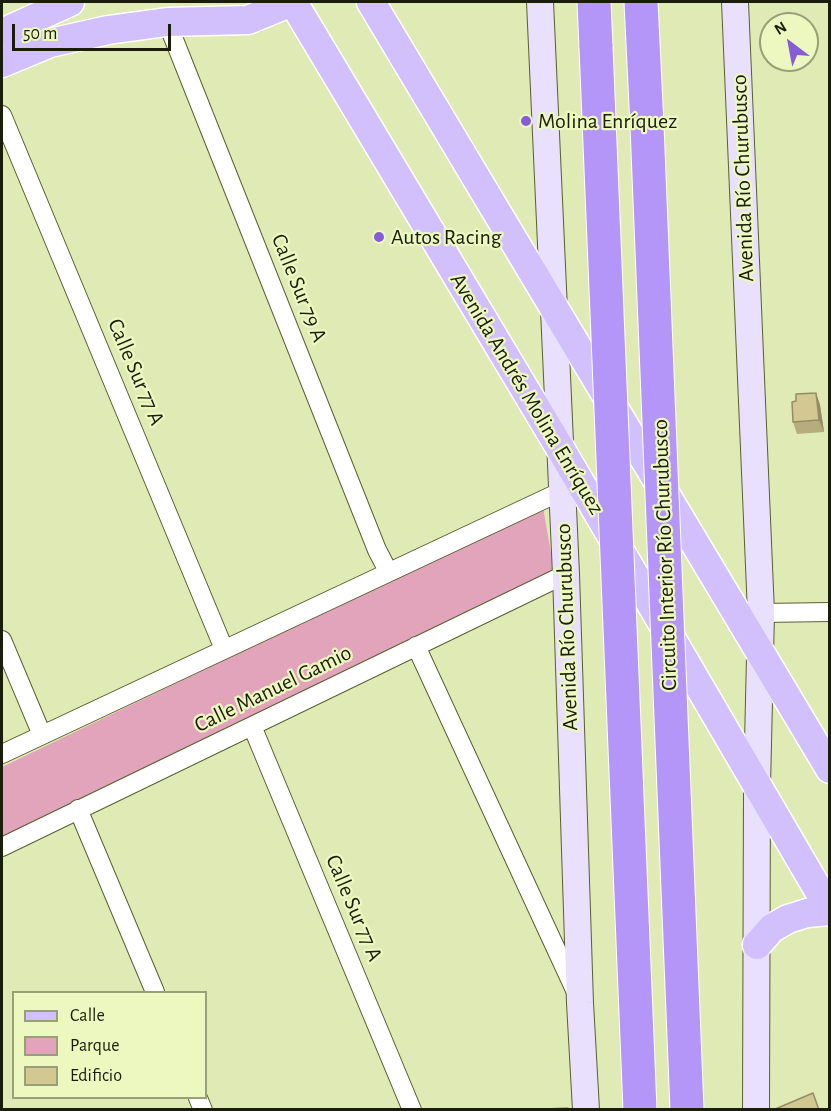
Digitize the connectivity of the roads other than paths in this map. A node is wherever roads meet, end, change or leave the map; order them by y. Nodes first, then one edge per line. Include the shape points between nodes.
1 (70, 2) edge
2 (293, 2) edge
3 (371, 2) edge
4 (540, 2) edge
5 (594, 2) edge
6 (642, 2) edge
7 (735, 2) edge
8 (167, 22) junction
9 (2, 33) edge
10 (2, 63) edge
11 (2, 115) edge
12 (554, 308) junction
13 (560, 448) junction
14 (562, 491) junction
15 (388, 571) junction
16 (566, 574) junction
17 (830, 612) edge
18 (761, 613) junction
19 (2, 640) edge
20 (416, 646) junction
21 (224, 649) junction
22 (760, 654) junction
23 (252, 726) junction
24 (42, 735) junction
25 (2, 754) edge
26 (830, 769) edge
27 (758, 788) junction
28 (78, 810) junction
29 (2, 847) edge
30 (830, 910) edge
31 (757, 945) junction
32 (154, 991) edge
33 (580, 1003) junction
34 (412, 1110) edge
35 (586, 1110) edge
36 (640, 1110) edge
37 (687, 1110) edge
38 (756, 1110) edge

1 - 9 main road
2 - 8 main road via 248,20
2 - 13 main road, Avenida Andrés Molina Enríquez
3 - 12 main road
4 - 12 main road, Avenida Río Churubusco
5 - 36 highway, Circuito Interior Río Churubusco, bridge
6 - 37 highway, Circuito Interior Río Churubusco, bridge
7 - 18 main road, Avenida Río Churubusco
8 - 10 main road via 50,43
8 - 15 street, Calle Sur 79 A
11 - 21 street, Calle Sur 77 A
12 - 13 main road, Avenida Río Churubusco
12 - 22 main road
13 - 14 main road, Avenida Río Churubusco
13 - 27 main road, Avenida Andrés Molina Enríquez
14 - 15 street
14 - 16 main road, Avenida Río Churubusco
15 - 21 street
16 - 20 street, Calle Manuel Gamio
16 - 33 main road, Avenida Río Churubusco
17 - 18 street
18 - 22 main road, Avenida Río Churubusco
19 - 24 street
20 - 23 street, Calle Manuel Gamio
20 - 33 street
21 - 24 street
22 - 26 main road
22 - 27 main road, Avenida Río Churubusco
23 - 28 street, Calle Manuel Gamio
23 - 34 street, Calle Sur 77 A
24 - 25 street
27 - 30 main road, Avenida Andrés Molina Enríquez
27 - 31 main road, Avenida Río Churubusco
28 - 29 street, Calle Manuel Gamio
28 - 32 street
30 - 31 main road via 788,919 772,928
31 - 38 main road, Avenida Río Churubusco
33 - 35 main road, Avenida Río Churubusco

